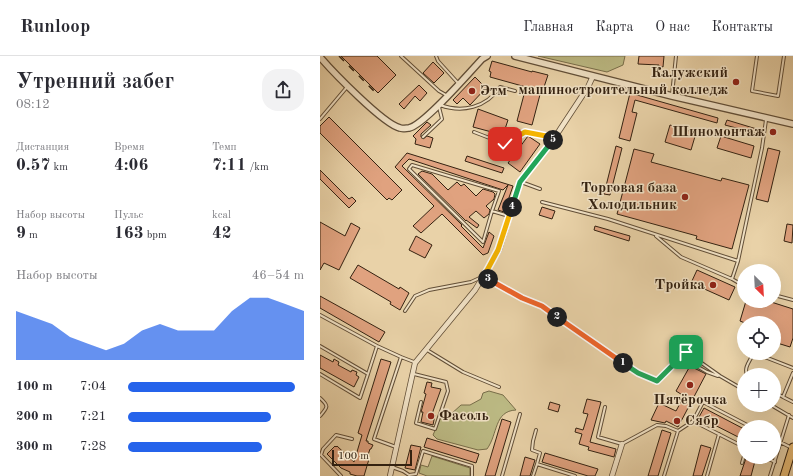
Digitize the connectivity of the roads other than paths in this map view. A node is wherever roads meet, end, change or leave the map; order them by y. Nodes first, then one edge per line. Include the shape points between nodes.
1 (401, 56) edge
2 (436, 56) edge
3 (488, 56) edge
4 (515, 56) edge
5 (676, 56) edge
6 (758, 56) edge
7 (784, 56) edge
8 (320, 57) edge
9 (593, 76) junction
10 (459, 84) junction
11 (348, 86) junction
12 (515, 91) dead end
13 (447, 96) junction
14 (672, 96) junction
15 (439, 104) junction
16 (320, 119) edge
17 (767, 119) junction
18 (793, 124) edge
19 (474, 132) dead end
20 (423, 137) dead end
21 (553, 139) junction
22 (520, 182) junction
23 (540, 189) dead end
24 (542, 202) dead end
25 (492, 210) junction
26 (509, 216) junction
27 (654, 234) junction
28 (738, 262) junction
29 (484, 276) junction
30 (732, 279) junction
31 (737, 282) edge
32 (781, 297) edge
33 (793, 300) edge
34 (405, 311) dead end
35 (320, 315) edge
36 (320, 346) edge
37 (377, 346) junction
38 (426, 349) junction
39 (401, 357) junction
40 (691, 362) dead end
41 (415, 363) junction
42 (747, 368) edge
43 (793, 368) edge
44 (793, 373) edge
45 (320, 374) edge
46 (368, 374) junction
47 (412, 374) junction
48 (720, 376) junction
49 (737, 386) edge
50 (499, 387) dead end
51 (783, 397) joint
52 (320, 398) edge
53 (421, 402) dead end
54 (793, 402) edge
55 (605, 407) dead end
56 (781, 411) edge
57 (520, 414) dead end
58 (789, 415) junction
59 (320, 416) edge
60 (793, 418) edge
61 (738, 420) edge
62 (693, 421) junction
63 (536, 430) dead end
64 (678, 431) junction
65 (719, 434) junction
66 (352, 439) dead end
67 (781, 442) joint
68 (737, 443) edge
69 (622, 444) junction
70 (396, 448) junction
71 (793, 448) edge
72 (321, 454) edge
73 (537, 464) junction
74 (774, 464) edge
75 (392, 467) junction
76 (410, 475) edge
77 (341, 476) edge
78 (390, 476) edge
79 (472, 476) edge
80 (502, 476) edge
81 (534, 476) edge
82 (575, 476) edge
83 (612, 476) edge
84 (664, 476) edge
85 (707, 476) edge
86 (770, 476) edge
87 (784, 476) edge

1 - 13 lane
2 - 10 lane
3 - 10 street via 482,59
4 - 9 street
5 - 14 lane
6 - 7 lane via 752,91 778,96
8 - 11 street
9 - 14 street
9 - 21 street
10 - 13 street
11 - 15 street via 390,124 400,128 410,128
11 - 16 lane
12 - 15 lane via 500,87 481,104 470,109 457,110
13 - 15 street
14 - 17 street
15 - 20 lane via 442,119
17 - 18 street
17 - 28 lane
19 - 21 lane via 505,144 525,132
21 - 22 street
22 - 23 lane
22 - 26 street
24 - 27 lane
25 - 25 lane via 498,191 412,165 409,169 483,242
25 - 26 lane
26 - 29 street via 498,250
27 - 28 lane
27 - 30 lane via 681,257
28 - 30 lane
29 - 34 lane via 471,282 429,290 415,296
29 - 38 street
29 - 48 lane via 522,298 542,306 638,373 657,381 686,352
30 - 31 lane
32 - 33 lane
35 - 37 lane
36 - 46 lane
37 - 39 lane
37 - 46 lane
38 - 41 street
38 - 50 lane via 463,372
39 - 41 lane
39 - 70 lane via 374,439
40 - 48 lane via 707,372
41 - 47 street
42 - 43 lane via 752,356 757,354
44 - 51 lane
45 - 46 lane via 360,398
47 - 53 lane via 446,382 448,391 435,429 416,423
47 - 70 street
48 - 49 lane
51 - 54 lane
52 - 59 lane via 327,406
55 - 69 lane via 598,437
56 - 58 lane
57 - 80 lane
58 - 60 lane
58 - 67 lane
61 - 62 lane via 703,402
62 - 64 lane
62 - 65 lane
63 - 73 lane via 532,450 540,453
64 - 69 lane via 657,425
64 - 84 lane
65 - 68 lane
65 - 85 lane
66 - 72 lane via 336,435
67 - 71 lane
69 - 83 street
70 - 75 street
71 - 87 main road
72 - 77 lane
73 - 81 lane
73 - 82 lane
74 - 86 lane
75 - 76 lane
75 - 78 street
76 - 79 lane via 416,474 423,451 472,466

